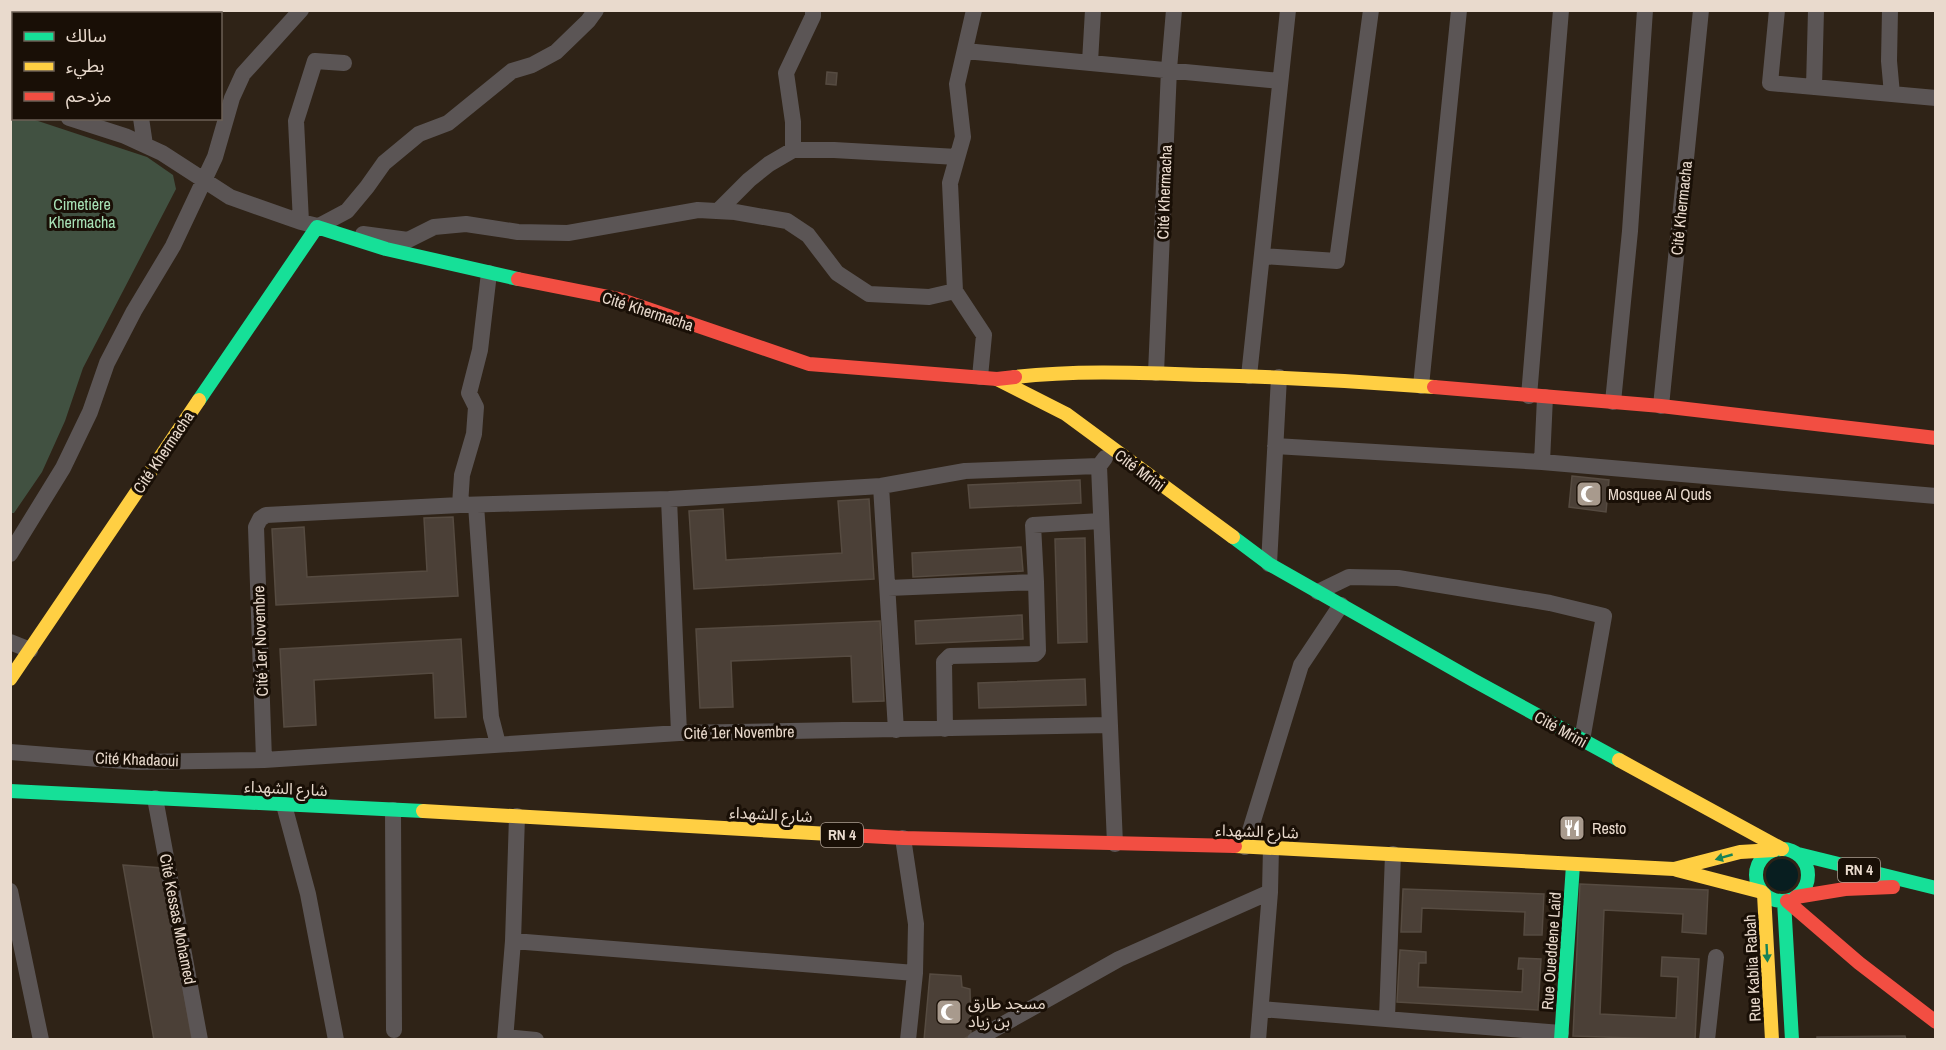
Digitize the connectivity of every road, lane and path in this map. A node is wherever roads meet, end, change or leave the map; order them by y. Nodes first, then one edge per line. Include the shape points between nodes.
1 (301, 10) edge
2 (596, 10) edge
3 (813, 10) edge
4 (974, 10) edge
5 (1093, 10) edge
6 (1173, 10) edge
7 (1287, 10) edge
8 (1371, 10) edge
9 (1459, 10) edge
10 (1561, 10) edge
11 (1645, 10) edge
12 (1701, 10) edge
13 (1777, 10) edge
14 (1816, 10) edge
15 (1890, 10) edge
16 (965, 51) junction
17 (1090, 62) junction
18 (344, 63) dead end
19 (1169, 69) junction
20 (1280, 81) junction
21 (1814, 87) junction
22 (1892, 94) junction
23 (1935, 98) edge
24 (75, 120) edge
25 (141, 120) edge
26 (144, 145) junction
27 (793, 150) junction
28 (957, 157) junction
29 (203, 181) junction
30 (718, 211) junction
31 (309, 224) junction
32 (1262, 256) junction
33 (489, 273) junction
34 (955, 291) junction
35 (1156, 373) junction
36 (1249, 376) junction
37 (1279, 377) junction
38 (989, 378) junction
39 (1421, 387) junction
40 (1537, 396) junction
41 (1613, 402) junction
42 (1661, 406) junction
43 (1935, 438) edge
44 (1275, 446) junction
45 (1113, 449) junction
46 (1542, 462) junction
47 (1099, 466) junction
48 (881, 486) junction
49 (1935, 496) edge
50 (669, 499) junction
51 (468, 505) junction
52 (1101, 521) junction
53 (10, 554) edge
54 (1269, 564) junction
55 (1036, 582) junction
56 (888, 588) junction
57 (1318, 592) junction
58 (1341, 605) junction
59 (10, 642) edge
60 (30, 650) junction
61 (10, 679) edge
62 (1110, 725) junction
63 (945, 729) junction
64 (896, 730) junction
65 (679, 733) junction
66 (1582, 740) junction
67 (498, 744) junction
68 (10, 752) edge
69 (264, 760) junction
70 (10, 791) edge
71 (155, 798) junction
72 (284, 805) junction
73 (393, 810) junction
74 (517, 816) junction
75 (903, 838) junction
76 (1115, 844) junction
77 (1245, 847) junction
78 (1271, 847) junction
79 (1778, 849) junction
80 (1798, 854) junction
81 (1393, 855) junction
82 (1573, 865) junction
83 (1674, 869) junction
84 (1920, 885) junction
85 (1935, 888) edge
86 (10, 891) edge
87 (1270, 892) junction
88 (1763, 893) junction
89 (1789, 900) junction
90 (513, 941) junction
91 (1716, 957) dead end
92 (915, 973) junction
93 (1261, 1009) junction
94 (1387, 1018) junction
95 (1935, 1022) edge
96 (394, 1030) dead end
97 (1561, 1036) edge
98 (506, 1038) edge
99 (41, 1040) edge
100 (200, 1040) edge
101 (336, 1040) edge
102 (536, 1040) edge
103 (908, 1040) edge
104 (975, 1040) edge
105 (1258, 1040) edge
106 (1707, 1040) edge
107 (1772, 1040) edge
108 (1792, 1040) edge

1 - 29 street via 243,74
2 - 31 street, Cité Khermacha via 556,52 512,71 448,123 419,134 384,163 347,211
3 - 27 street via 786,73
4 - 16 street
5 - 17 street
6 - 19 street, Cité Khermacha
7 - 20 street
8 - 32 street via 1337,261
9 - 39 street
10 - 40 street
11 - 41 street via 1630,231
12 - 42 street, Cité Khermacha
13 - 21 street via 1770,83
14 - 21 street
15 - 22 street
16 - 17 street
16 - 28 street via 957,84 963,137
17 - 19 street
18 - 31 street via 315,61 296,121
19 - 20 street
19 - 35 street, Cité Khermacha
20 - 32 street
21 - 22 street
22 - 23 street
24 - 26 street
25 - 26 street
26 - 29 street
27 - 28 street
27 - 30 street via 749,180
28 - 34 street via 950,183
29 - 31 street via 230,197
29 - 53 street via 173,246 107,363 90,412 63,468
30 - 31 street via 698,210 568,233 518,232 466,224 434,227 408,240
30 - 34 street via 787,221 808,235 837,273 868,294 929,297
31 - 33 street, Cité Khermacha via 386,249
31 - 60 street, Cité Khermacha
32 - 36 street
33 - 38 street, Cité Khermacha via 619,298 809,364
33 - 51 street via 480,350 469,393 476,407 474,434 462,475
34 - 38 street via 984,335
35 - 36 street, Cité Khermacha
35 - 38 street, Cité Khermacha via 1063,372
36 - 37 street, Cité Khermacha
37 - 39 street, Cité Khermacha
37 - 44 street
38 - 45 street, Cité Mrini via 1066,414
39 - 40 street, Cité Khermacha
40 - 41 street, Cité Khermacha
40 - 46 street
41 - 42 street, Cité Khermacha
42 - 43 street, Cité Khermacha
44 - 46 street
44 - 54 street
45 - 47 street
45 - 54 street, Cité Mrini
46 - 49 street
47 - 48 street, Cité 1er Novembre via 965,471
47 - 52 street
48 - 50 street, Cité 1er Novembre
48 - 56 street
50 - 51 street, Cité 1er Novembre
50 - 65 street
51 - 67 street via 491,717
51 - 69 street, Cité 1er Novembre via 266,515 260,519 256,527
52 - 55 street via 1035,523
52 - 62 street
54 - 57 street, Cité Mrini
55 - 56 street
55 - 63 street via 1038,651 946,658
56 - 64 street
57 - 58 street, Cité Mrini
57 - 66 street via 1349,577 1398,579 1550,603 1604,616
58 - 66 street, Cité Mrini
58 - 77 street via 1300,665
59 - 60 street
60 - 61 street, Cité Khermacha
62 - 63 street, Cité 1er Novembre
62 - 76 street
63 - 64 street, Cité 1er Novembre
64 - 65 street, Cité 1er Novembre
65 - 67 street, Cité 1er Novembre
66 - 79 street, Cité Mrini
67 - 69 street, Cité 1er Novembre
68 - 69 street, Cité Khadaoui via 137,762
70 - 71 street, شارع الشهداء / RN 4
71 - 72 street, شارع الشهداء / RN 4
71 - 100 street, Cité Kessas Mohamed
72 - 73 street, شارع الشهداء / RN 4
72 - 101 street via 308,894
73 - 74 street, شارع الشهداء / RN 4
73 - 96 street
74 - 75 street, شارع الشهداء / RN 4
74 - 90 street
75 - 76 street, شارع الشهداء / RN 4
75 - 92 street via 915,924
76 - 77 street, شارع الشهداء / RN 4
77 - 78 street, شارع الشهداء / RN 4
78 - 81 street, شارع الشهداء / RN 4
78 - 87 street
79 - 80 street
79 -> 83 street, RN 4 via 1740,852
79 - 88 street via 1761,858 1756,872
80 - 84 street, RN 4
80 - 89 street via 1808,876 1802,891
81 - 82 street, شارع الشهداء / RN 4
81 - 94 street
82 - 83 street, شارع الشهداء / RN 4
82 - 97 street, Rue Oueddene Laïd
83 - 88 street
84 - 85 street, RN 4
84 - 89 street, RN 4 via 1845,890
86 - 99 street
87 - 93 street
87 - 104 street via 1119,958
88 - 89 street via 1771,899
88 -> 107 street, Rue Kablia Rabah
89 - 95 street via 1859,963
89 - 108 street
90 - 92 street
90 - 98 street
91 - 106 street
92 - 103 street
93 - 94 street
93 - 105 street
94 - 97 street
98 - 102 street

